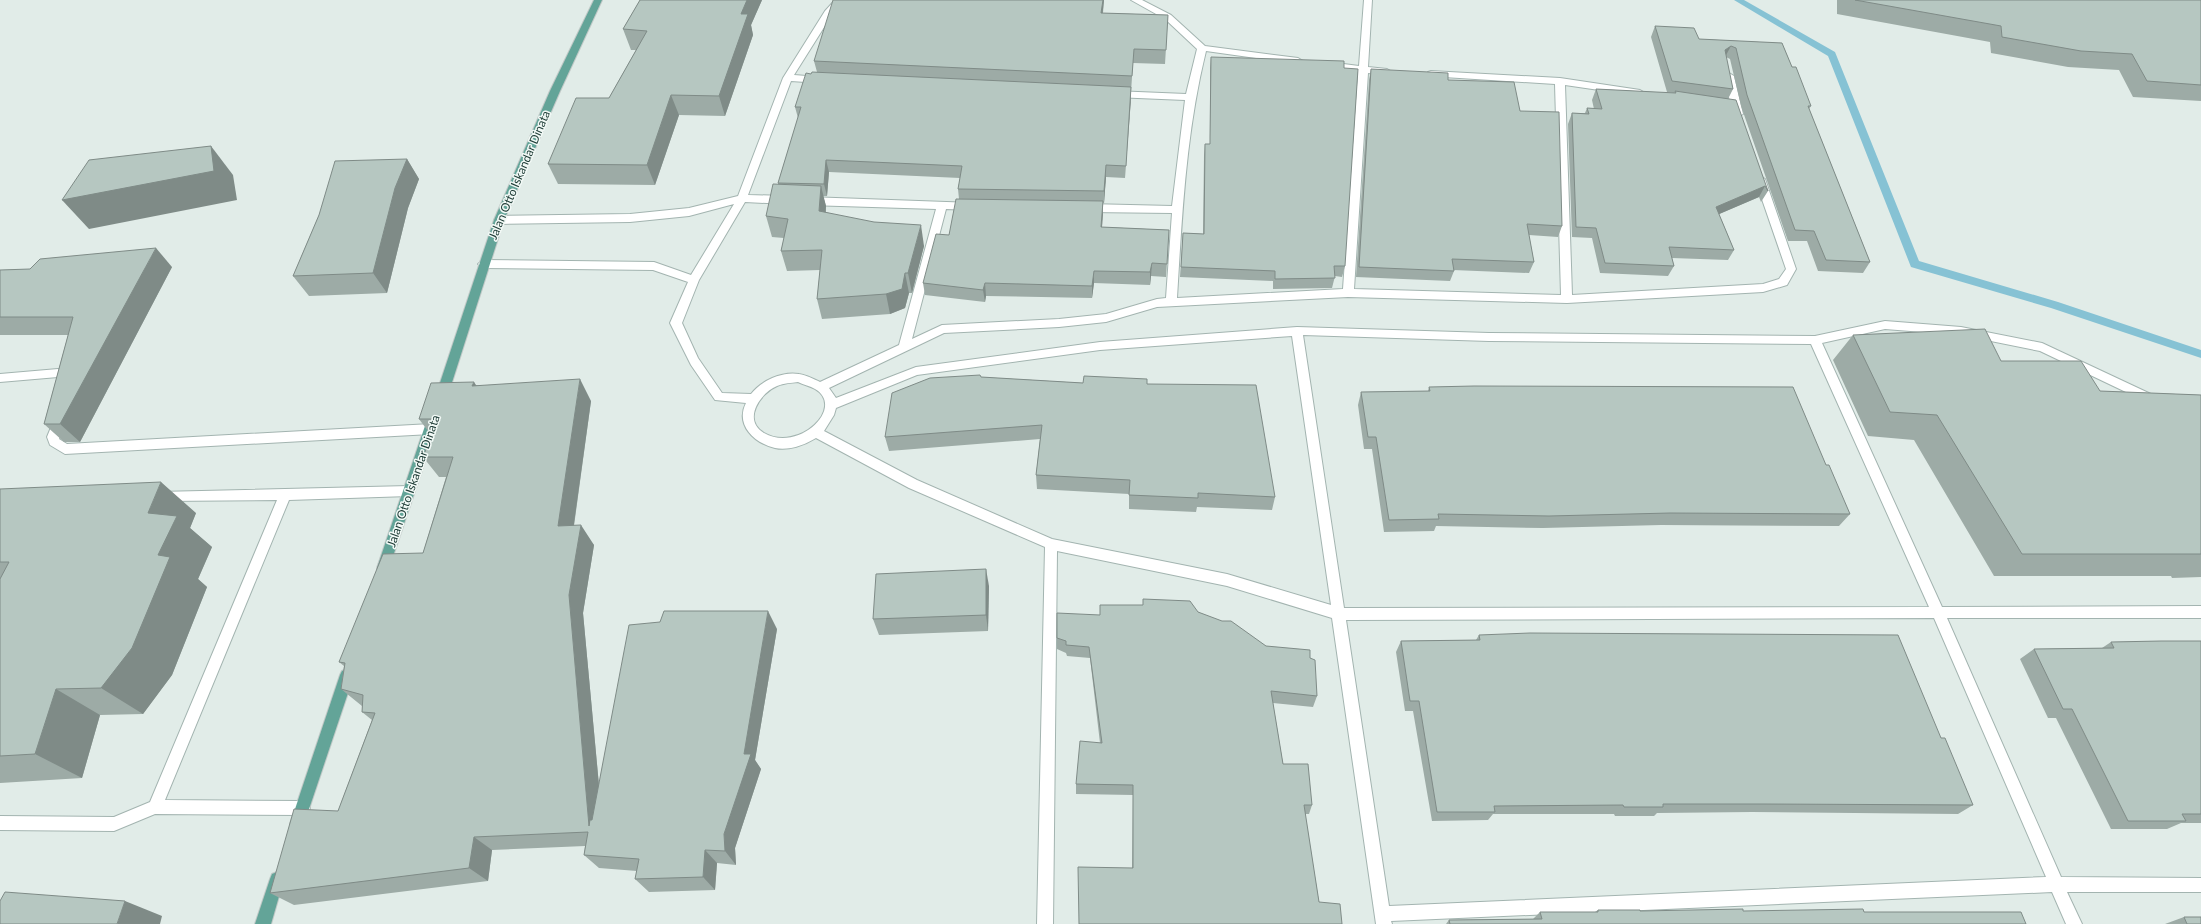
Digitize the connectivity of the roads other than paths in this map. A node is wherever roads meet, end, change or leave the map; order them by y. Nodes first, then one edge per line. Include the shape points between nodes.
1 (598, 0) edge
2 (840, 0) edge
3 (1135, 0) edge
4 (1368, 0) edge
5 (1202, 48) junction
6 (1727, 68) edge
7 (1365, 70) junction
8 (1396, 72) edge
9 (1419, 74) edge
10 (788, 78) junction
11 (827, 80) edge
12 (1560, 81) junction
13 (1103, 93) edge
14 (1651, 94) edge
15 (1190, 97) junction
16 (1743, 128) edge
17 (1756, 165) edge
18 (742, 198) junction
19 (942, 206) junction
20 (981, 206) edge
21 (1075, 208) edge
22 (1177, 210) junction
23 (499, 220) junction
24 (483, 264) junction
25 (694, 280) junction
26 (1348, 293) junction
27 (1567, 299) junction
28 (1171, 302) junction
29 (1298, 331) junction
30 (1815, 340) junction
31 (904, 346) junction
32 (0, 378) edge
33 (822, 386) junction
34 (70, 388) edge
35 (752, 399) junction
36 (2163, 404) edge
37 (832, 405) junction
38 (64, 408) edge
39 (431, 429) junction
40 (817, 433) junction
41 (409, 491) junction
42 (285, 495) junction
43 (152, 496) edge
44 (1051, 544) junction
45 (378, 582) edge
46 (2201, 612) edge
47 (1938, 613) junction
48 (1340, 614) junction
49 (351, 665) edge
50 (155, 807) junction
51 (303, 808) junction
52 (0, 823) edge
53 (292, 836) edge
54 (282, 864) edge
55 (2057, 884) junction
56 (2201, 885) edge
57 (1384, 919) edge
58 (263, 924) edge
59 (1045, 924) edge
60 (2074, 924) edge

1 - 23 main road, Jalan Otto Iskandar Dinata
2 - 10 street via 829,11
3 - 5 street via 1168,17
4 - 7 street
5 - 7 street
5 - 15 street
6 - 16 street via 1732,105
7 - 8 street
7 - 26 street
9 - 12 street
10 - 11 street
10 - 18 street
12 - 14 street
12 - 27 street
13 - 15 street
15 - 22 street
17 - 27 street via 1791,269 1783,282 1763,288
18 - 19 street
18 - 23 street via 689,212 630,218
18 - 25 street
19 - 20 street
19 - 31 street
21 - 22 street
22 - 28 street
23 - 24 main road, Jalan Otto Iskandar Dinata
24 - 25 street via 654,266
24 - 39 main road, Jalan Otto Iskandar Dinata
25 - 35 street via 676,323 687,348 708,384 719,397
26 - 27 street
26 - 28 street
28 - 31 street via 1157,303 1106,318 942,329
29 - 30 street via 1489,337
29 - 37 street via 1100,346 916,371
29 - 48 street
30 - 36 street via 1885,325 1961,331 2042,347
30 - 47 street
31 - 33 street
32 - 34 street via 58,373 70,376
33 - 35 street via 799,378 786,379 760,390
33 - 37 street via 829,394
35 - 40 street via 748,421 753,431 762,438 775,443 789,443 804,440
37 - 40 street via 825,424
38 - 39 street via 54,437 56,445 65,449
39 - 41 main road, Jalan Otto Iskandar Dinata
40 - 44 street via 913,484
41 - 42 street
41 - 45 main road, Jalan Otto Iskandar Dinata
42 - 43 street
42 - 50 street
44 - 48 street via 1227,580
44 - 59 street
46 - 47 street
47 - 48 street
47 - 55 street
48 - 57 street
49 - 51 main road
50 - 51 street
50 - 52 street via 114,824
51 - 53 main road
54 - 58 main road
55 - 56 street
55 - 57 street
55 - 60 street

